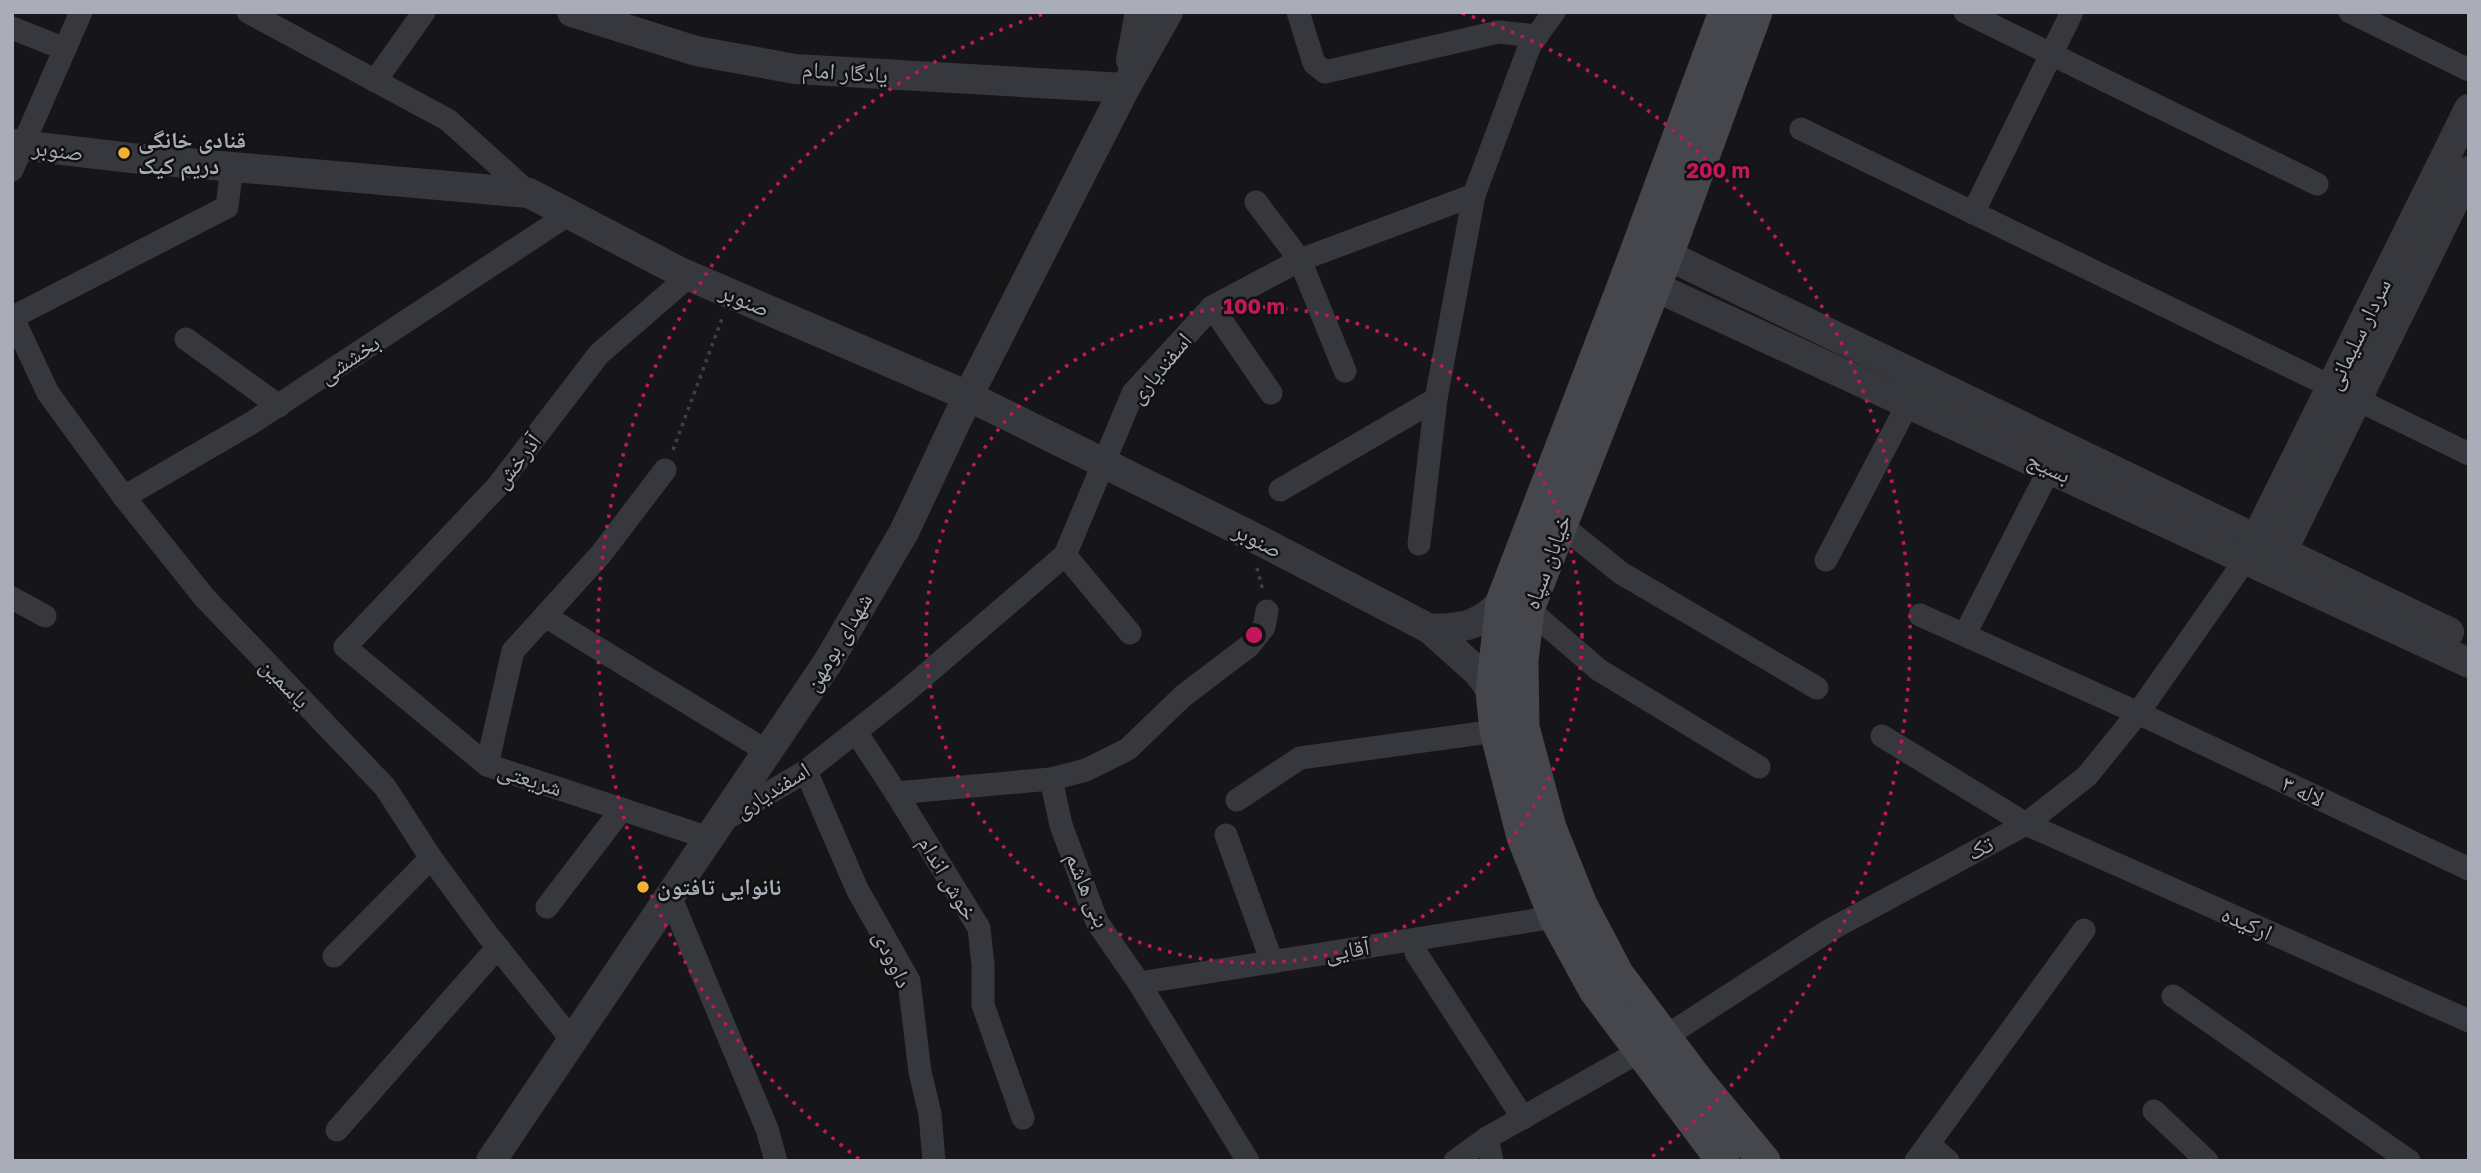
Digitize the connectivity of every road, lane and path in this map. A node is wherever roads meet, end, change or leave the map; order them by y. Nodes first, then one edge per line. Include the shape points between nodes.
1 (81, 12) edge
2 (248, 12) edge
3 (424, 12) edge
4 (572, 12) edge
5 (1140, 12) edge
6 (1168, 12) edge
7 (1298, 12) edge
8 (1554, 12) edge
9 (1724, 12) edge
10 (1756, 12) edge
11 (1965, 12) edge
12 (2072, 12) edge
13 (2350, 12) edge
14 (1511, 23) edge
15 (12, 28) edge
16 (1537, 36) junction
17 (65, 49) junction
18 (2051, 54) junction
19 (2469, 70) edge
20 (375, 81) junction
21 (1125, 88) junction
22 (2469, 109) edge
23 (1801, 129) dead end
24 (16, 153) edge
25 (232, 167) junction
26 (2469, 172) edge
27 (2317, 184) dead end
28 (529, 193) junction
29 (1474, 194) junction
30 (1256, 202) dead end
31 (1973, 213) junction
32 (569, 214) junction
33 (1300, 260) junction
34 (1647, 264) junction
35 (689, 276) junction
36 (731, 294) junction
37 (1212, 307) junction
38 (13, 317) edge
39 (186, 339) dead end
40 (1345, 371) dead end
41 (1272, 393) dead end
42 (2344, 393) junction
43 (968, 396) junction
44 (1436, 399) junction
45 (1909, 402) junction
46 (279, 406) junction
47 (2469, 454) edge
48 (1103, 463) junction
49 (2050, 468) junction
50 (665, 470) joint
51 (1280, 490) dead end
52 (124, 496) junction
53 (1560, 524) junction
54 (1249, 535) junction
55 (1419, 544) dead end
56 (1065, 555) junction
57 (2264, 555) junction
58 (1826, 560) dead end
59 (12, 598) edge
60 (1515, 606) junction
61 (1267, 611) joint
62 (1920, 615) dead end
63 (45, 616) dead end
64 (545, 616) junction
65 (1430, 629) junction
66 (1130, 633) dead end
67 (1965, 634) junction
68 (2469, 641) edge
69 (345, 647) joint
70 (2469, 663) edge
71 (1817, 688) dead end
72 (1492, 691) junction
73 (2138, 713) junction
74 (1496, 731) junction
75 (856, 732) junction
76 (1882, 736) dead end
77 (768, 751) junction
78 (488, 765) junction
79 (1759, 767) dead end
80 (806, 771) junction
81 (1051, 779) junction
82 (896, 793) junction
83 (1237, 800) dead end
84 (622, 809) junction
85 (2026, 824) junction
86 (714, 830) junction
87 (1226, 835) dead end
88 (431, 858) junction
89 (2469, 869) edge
90 (670, 896) junction
91 (547, 907) dead end
92 (1555, 917) junction
93 (2084, 930) dead end
94 (498, 947) junction
95 (1416, 953) dead end
96 (334, 956) dead end
97 (1272, 962) junction
98 (1139, 983) junction
99 (2173, 996) dead end
100 (2469, 1021) edge
101 (572, 1040) junction
102 (1652, 1044) junction
103 (2154, 1111) dead end
104 (1024, 1118) dead end
105 (1522, 1118) junction
106 (337, 1129) dead end
107 (1488, 1138) junction
108 (1923, 1152) edge
109 (1714, 1157) edge
110 (491, 1161) edge
111 (776, 1161) edge
112 (934, 1161) edge
113 (1248, 1161) edge
114 (1455, 1161) edge
115 (1492, 1161) edge
116 (1764, 1161) edge
117 (1948, 1161) edge
118 (2207, 1161) edge
119 (2409, 1161) edge

1 - 17 street
2 - 20 street
3 - 20 street
4 - 21 street, یادگار امام via 696,51 795,69
5 - 21 street
6 - 21 street
7 - 14 street via 1314,63 1325,72 1498,32
8 - 16 street
9 - 34 main road, خیابان سپاه
10 - 34 main road, خیابان سپاه
11 - 18 street
12 - 18 street
13 - 19 street
14 - 16 street
15 - 17 street
16 - 29 street
17 - 24 street
18 - 27 street
18 - 31 street
20 - 28 street via 448,120
21 - 43 street, شهدای بومهن
22 - 42 street, سردار سلیمانی
23 - 31 street
24 - 25 street, صنوبر
25 - 28 street, صنوبر
25 - 38 street via 227,207
26 - 42 street, سردار سلیمانی
28 - 32 street, صنوبر
29 - 33 street, اسفندیاری
29 - 44 street
30 - 33 street
31 - 42 street
32 - 35 street, صنوبر
32 - 46 street, بخششی
33 - 37 street, اسفندیاری
33 - 40 street
34 - 45 street, بسیج
34 - 53 main road, خیابان سپاه
34 - 57 street, بسیج
34 - 60 main road, خیابان سپاه
35 - 36 street, صنوبر
35 - 69 street, آذرخش via 599,354 497,487
36 - 43 street, صنوبر
36 - 50 path
37 - 41 street
37 - 48 street, اسفندیاری via 1133,393
38 - 52 street, یاسمین via 48,393
39 - 46 street
42 - 47 street
42 - 57 street, سردار سلیمانی
43 - 48 street, صنوبر
43 - 77 street, شهدای بومهن via 904,531 828,662
44 - 51 street
44 - 55 street
45 - 49 street, بسیج
45 - 58 street
46 - 52 street, بخششی
48 - 54 street, صنوبر
48 - 56 street, اسفندیاری
49 - 57 street, بسیج
49 - 67 street
50 - 64 street via 601,554
52 - 88 street, یاسمین via 204,597 385,787
53 - 60 main road, خیابان سپاه
53 - 71 street via 1621,573
54 - 61 path
54 - 65 street, صنوبر
56 - 66 street
56 - 75 street, اسفندیاری
57 - 68 street, بسیج
57 - 70 street, بسیج
57 - 73 street, تک
59 - 63 street
60 - 65 street via 1469,626
60 - 72 main road, خیابان سپاه
60 - 79 street via 1599,670
60 - 102 main road, خیابان سپاه via 1523,727 1550,828 1581,905
61 - 81 street via 1264,627 1249,646 1183,696 1128,749 1086,770
62 - 67 street, لاله ۳
64 - 77 street
64 - 78 street via 513,651
65 - 72 street, صنوبر via 1465,659
67 - 73 street, لاله ۳
69 - 78 street, شریعتی
72 - 74 main road, خیابان سپاه
73 - 85 street, تک via 2087,776
73 - 89 street, لاله ۳
74 - 83 street via 1300,758
74 - 92 main road, خیابان سپاه via 1523,837
75 - 80 street, اسفندیاری
75 - 82 street, خوش اندام
76 - 85 street, ارکیده
77 - 86 street, شهدای بومهن
78 - 84 street, شریعتی
80 - 86 street, اسفندیاری
80 - 112 street, داوودی via 857,889 908,981
81 - 82 street
81 - 98 street, بنی هاشم via 1061,825 1097,922
82 - 104 street, خوش اندام via 979,928 983,1005
84 - 86 street, شریعتی
84 - 91 street
85 - 100 street, ارکیده
85 - 102 street, تک via 1828,931
86 - 90 street, شهدای بومهن
87 - 97 street
88 - 94 street, یاسمین
88 - 96 street
90 - 101 street, شهدای بومهن
90 - 111 street via 767,1129
92 - 97 street, آقایی
92 - 102 main road, خیابان سپاه via 1595,990
93 - 108 street
94 - 101 street, یاسمین
94 - 106 street
95 - 105 street
97 - 98 street, آقایی
98 - 113 street, بنی هاشم
99 - 119 street
101 - 110 street, شهدای بومهن
102 - 105 street, تک
102 - 109 main road, خیابان سپاه
102 - 116 main road, خیابان سپاه via 1696,1080
103 - 118 street
105 - 107 street, تک
107 - 114 street, تک
107 - 115 street
108 - 117 street

